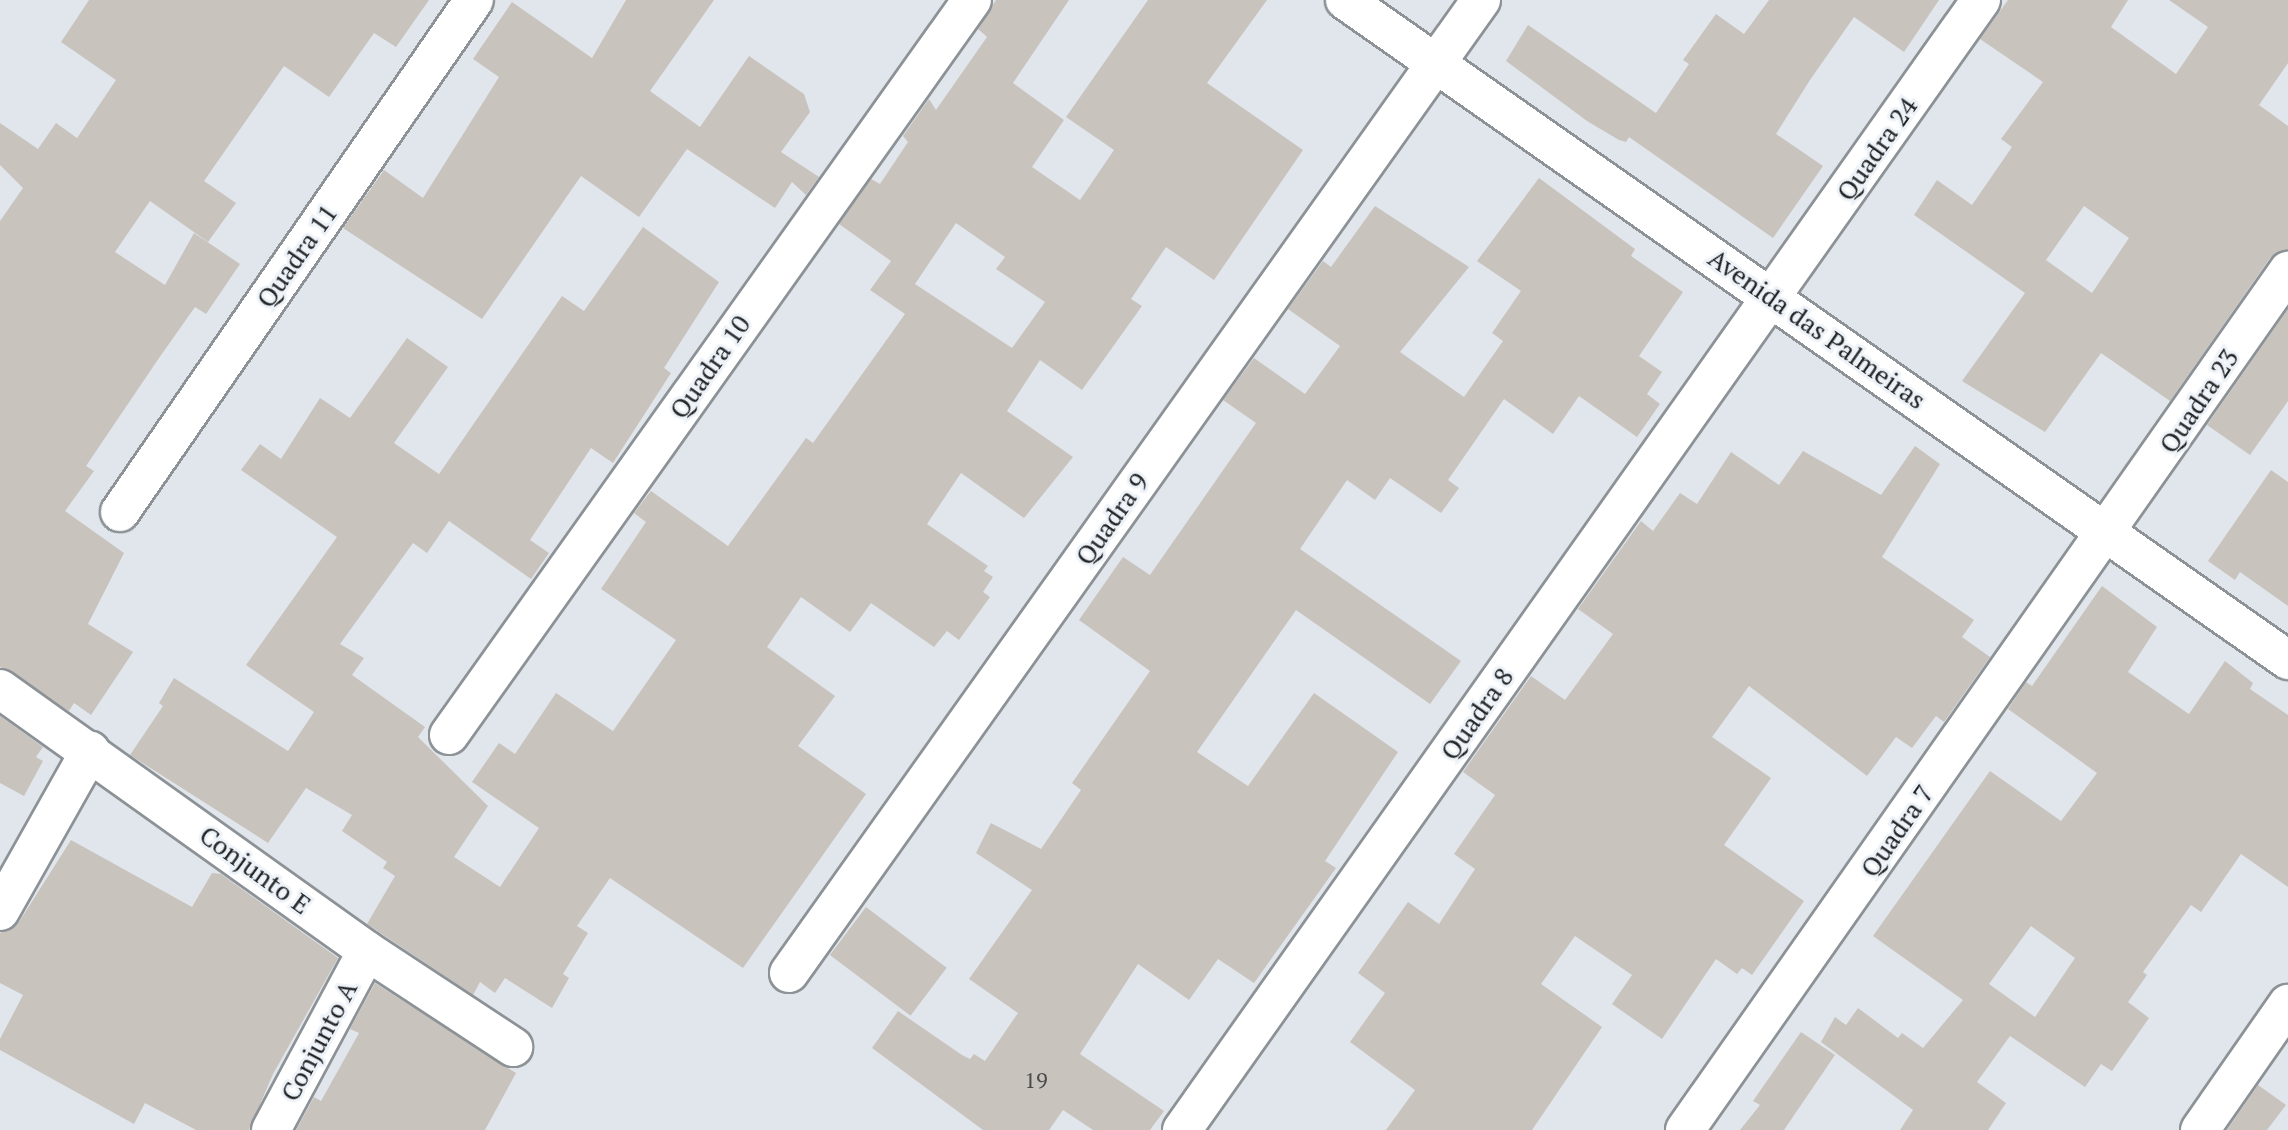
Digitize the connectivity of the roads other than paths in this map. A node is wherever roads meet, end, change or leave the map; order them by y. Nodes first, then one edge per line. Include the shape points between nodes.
1 (474, 0) edge
2 (972, 0) edge
3 (1345, 0) edge
4 (1481, 0) edge
5 (1981, 0) edge
6 (1436, 65) junction
7 (2288, 271) edge
8 (1772, 298) junction
9 (120, 512) dead end
10 (2109, 532) junction
11 (2288, 660) edge
12 (0, 689) edge
13 (449, 735) dead end
14 (90, 751) junction
15 (0, 911) edge
16 (367, 951) junction
17 (789, 973) dead end
18 (2288, 1004) edge
19 (513, 1047) dead end
20 (271, 1130) edge
21 (1182, 1130) edge
22 (1685, 1130) edge
23 (2200, 1130) edge

1 - 9 street, Quadra 11
2 - 13 street, Quadra 10
3 - 6 street, Avenida das Palmeiras
4 - 6 street, Quadra 9
5 - 8 street, Quadra 24
6 - 8 street, Avenida das Palmeiras
6 - 17 street, Quadra 9
7 - 10 street, Quadra 23
8 - 10 street, Avenida das Palmeiras
8 - 21 street, Quadra 8
10 - 11 street, Avenida das Palmeiras
10 - 22 street, Quadra 7
12 - 14 street, Conjunto E
14 - 15 street
14 - 16 street, Conjunto E
16 - 19 street, Conjunto E
16 - 20 street, Conjunto A
18 - 23 street

